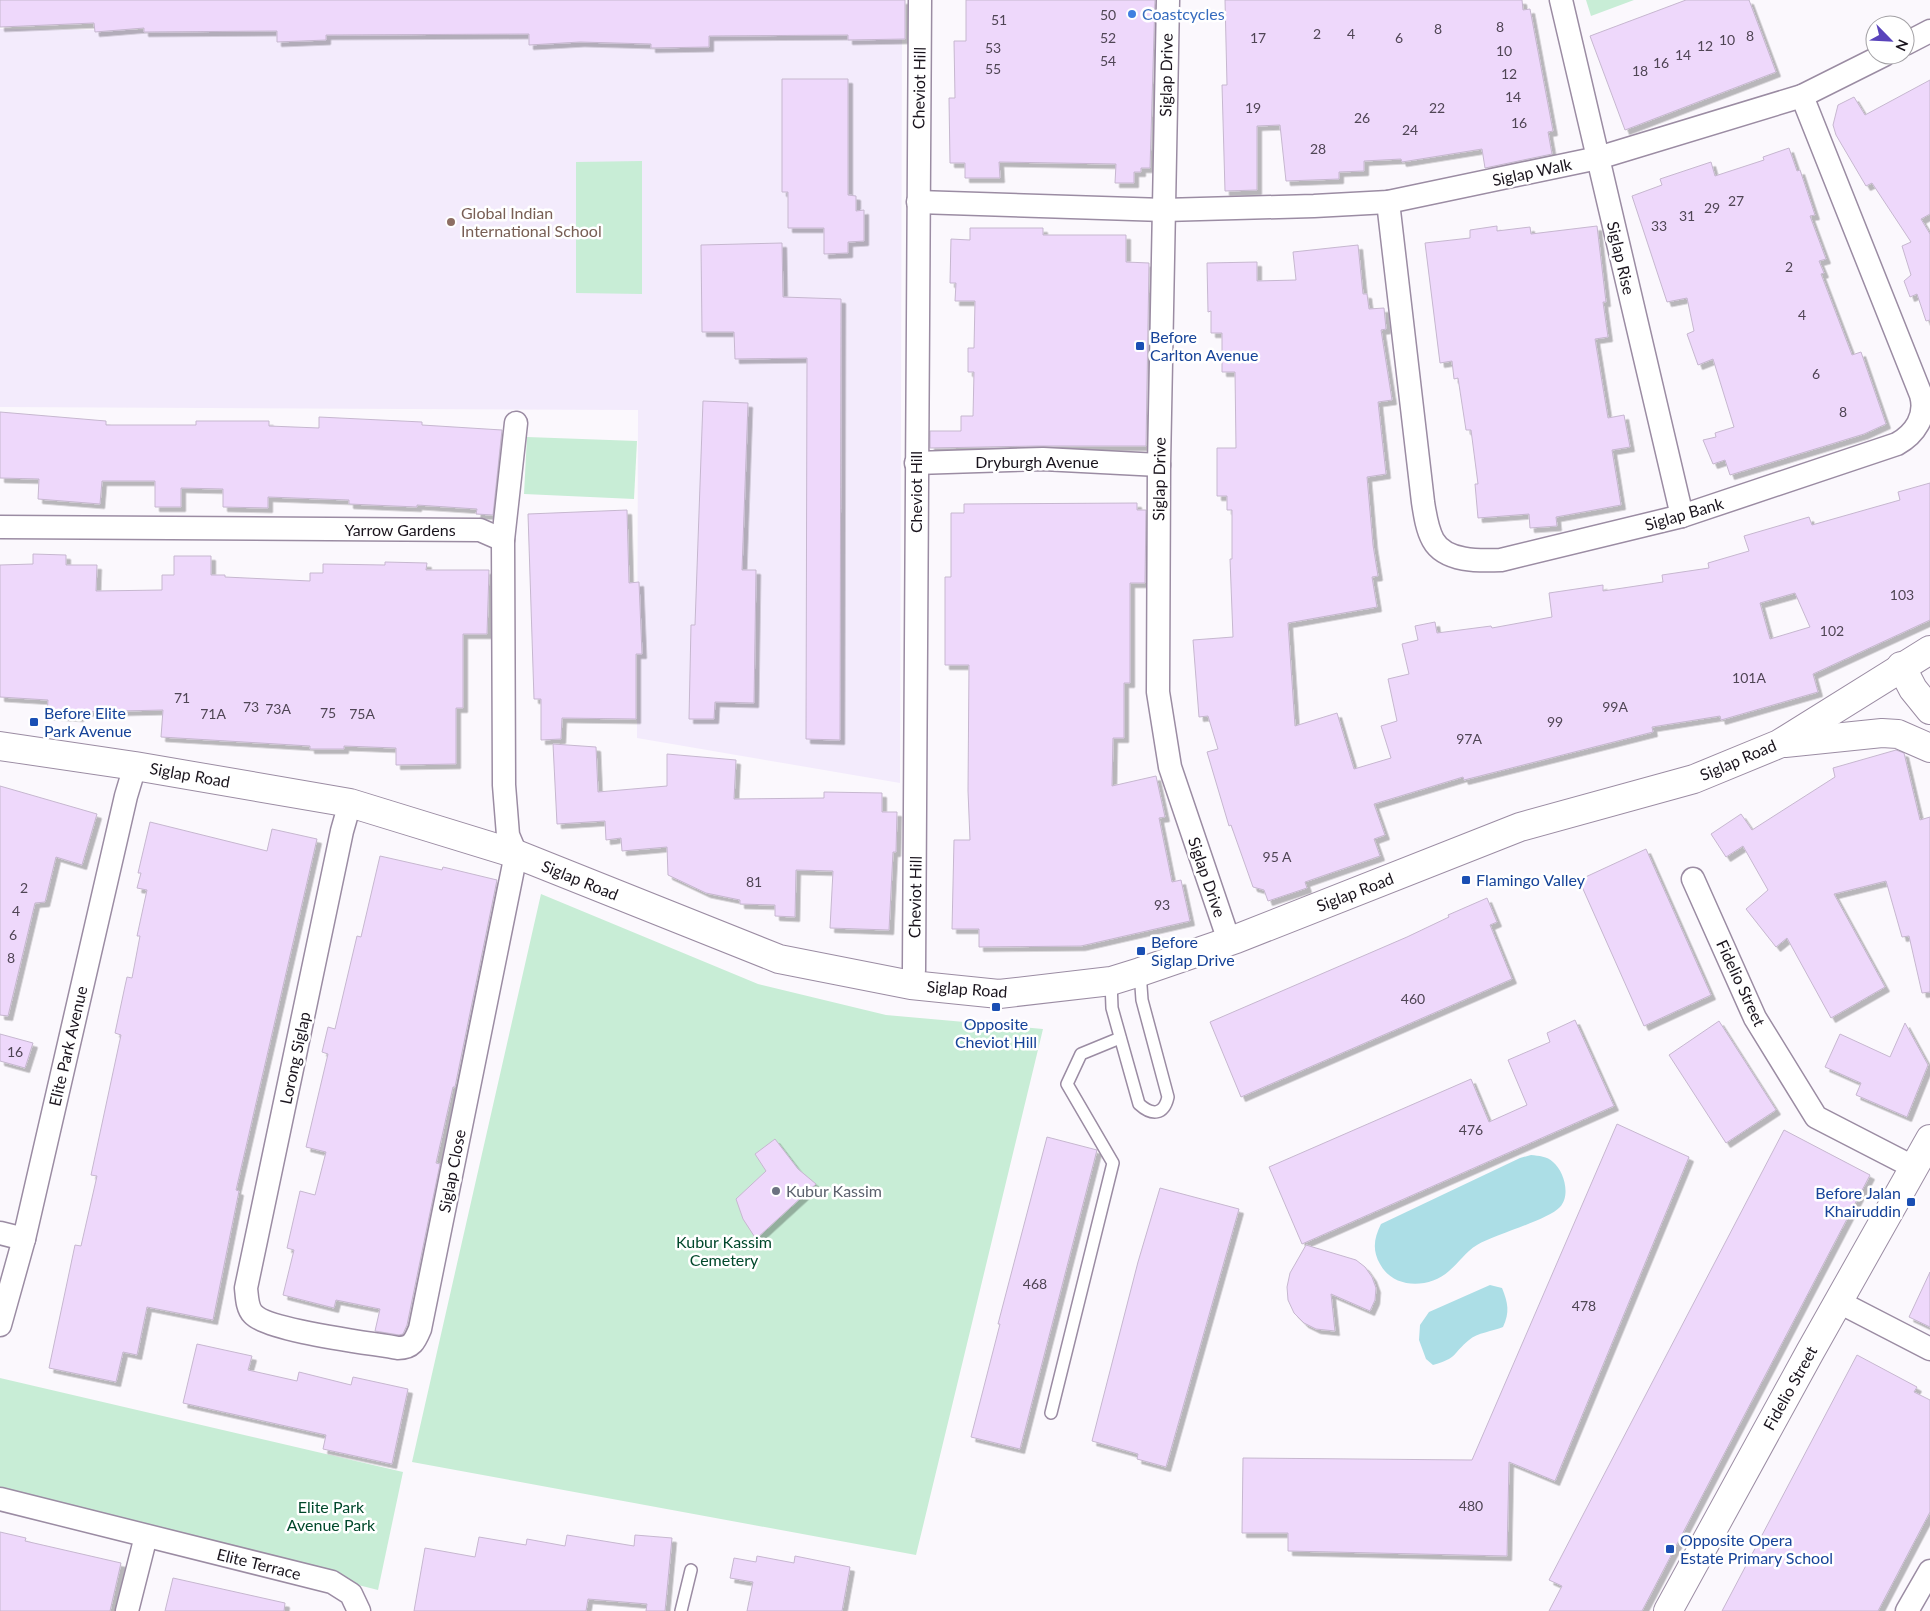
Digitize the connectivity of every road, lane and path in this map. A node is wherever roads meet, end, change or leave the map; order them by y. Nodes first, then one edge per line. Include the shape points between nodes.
1 (920, 0) edge
2 (1168, 0) edge
3 (1561, 0) edge
4 (1930, 32) edge
5 (1915, 39) edge
6 (1865, 64) edge
7 (1802, 96) junction
8 (1598, 158) junction
9 (918, 202) junction
10 (1388, 202) junction
11 (1164, 210) junction
12 (516, 424) dead end
13 (916, 463) junction
14 (1159, 465) junction
15 (1682, 516) junction
16 (0, 527) edge
17 (503, 540) junction
18 (1930, 650) edge
19 (1901, 666) junction
20 (1930, 710) edge
21 (1779, 744) junction
22 (0, 746) edge
23 (1930, 748) edge
24 (135, 766) junction
25 (350, 803) junction
26 (512, 844) junction
27 (1693, 879) dead end
28 (1236, 939) junction
29 (1140, 972) junction
30 (1110, 981) junction
31 (911, 985) junction
32 (1120, 1038) junction
33 (1930, 1139) edge
34 (1915, 1168) junction
35 (0, 1233) edge
36 (24, 1239) junction
37 (1838, 1302) junction
38 (252, 1314) joint
39 (0, 1325) edge
40 (1930, 1349) edge
41 (1051, 1413) dead end
42 (0, 1499) edge
43 (146, 1536) junction
44 (691, 1570) dead end
45 (1930, 1570) edge
46 (127, 1611) edge
47 (359, 1611) edge
48 (681, 1611) edge
49 (1668, 1611) edge
50 (1907, 1611) edge

1 - 9 street, Cheviot Hill
2 - 11 street, Siglap Drive
3 - 8 street, Siglap Rise
4 - 5 street
6 - 7 street, Siglap Walk
7 - 8 street, Siglap Walk
7 - 15 street, Siglap Bank via 1921,395 1921,418 1912,433 1897,444
8 - 10 street, Siglap Walk
8 - 15 street, Siglap Rise
9 - 11 street, Siglap Walk
9 - 13 street, Cheviot Hill
10 - 11 street, Siglap Walk
10 - 15 street, Siglap Bank via 1423,502 1433,542 1444,551 1462,558 1501,560
11 - 14 street, Siglap Drive
12 - 17 street
13 - 14 street, Dryburgh Avenue via 1043,459
13 - 31 street, Cheviot Hill via 917,763
14 - 28 street, Siglap Drive via 1158,692 1161,724 1178,793 1229,941
16 - 17 street, Yarrow Gardens via 480,530
17 - 26 street via 504,785
18 - 19 main road, Siglap Road
19 - 20 main road via 1913,689
19 - 21 main road, Siglap Road
21 - 23 main road via 1882,733 1898,734
21 - 28 main road, Siglap Road via 1694,779 1520,827
22 - 24 main road, Siglap Road
24 - 25 main road, Siglap Road
24 - 36 street, Elite Park Avenue
25 - 26 main road, Siglap Road
25 - 38 street, Lorong Siglap via 246,1288
26 - 31 main road, Siglap Road via 779,959
26 - 38 street, Siglap Close via 420,1329 413,1344 408,1348 398,1348 275,1326
27 - 34 street, Fidelio Street via 1755,1018 1816,1117
28 - 29 main road, Siglap Road
29 - 30 main road, Siglap Road
29 - 32 lane via 1142,1000 1168,1096 1161,1111 1155,1114 1139,1104
30 - 31 main road, Siglap Road via 999,994
30 - 32 lane via 1112,1008
32 - 41 lane via 1081,1054 1067,1084 1113,1163
33 - 34 main road, Fidelio Street
34 - 37 main road, Fidelio Street
35 - 36 street
36 - 39 street, Elite Park Avenue
37 - 40 street
37 - 49 main road, Fidelio Street
42 - 43 street, Elite Terrace
43 - 46 street
43 - 47 street, Elite Terrace via 332,1582 350,1594
44 - 48 lane
45 - 50 street

